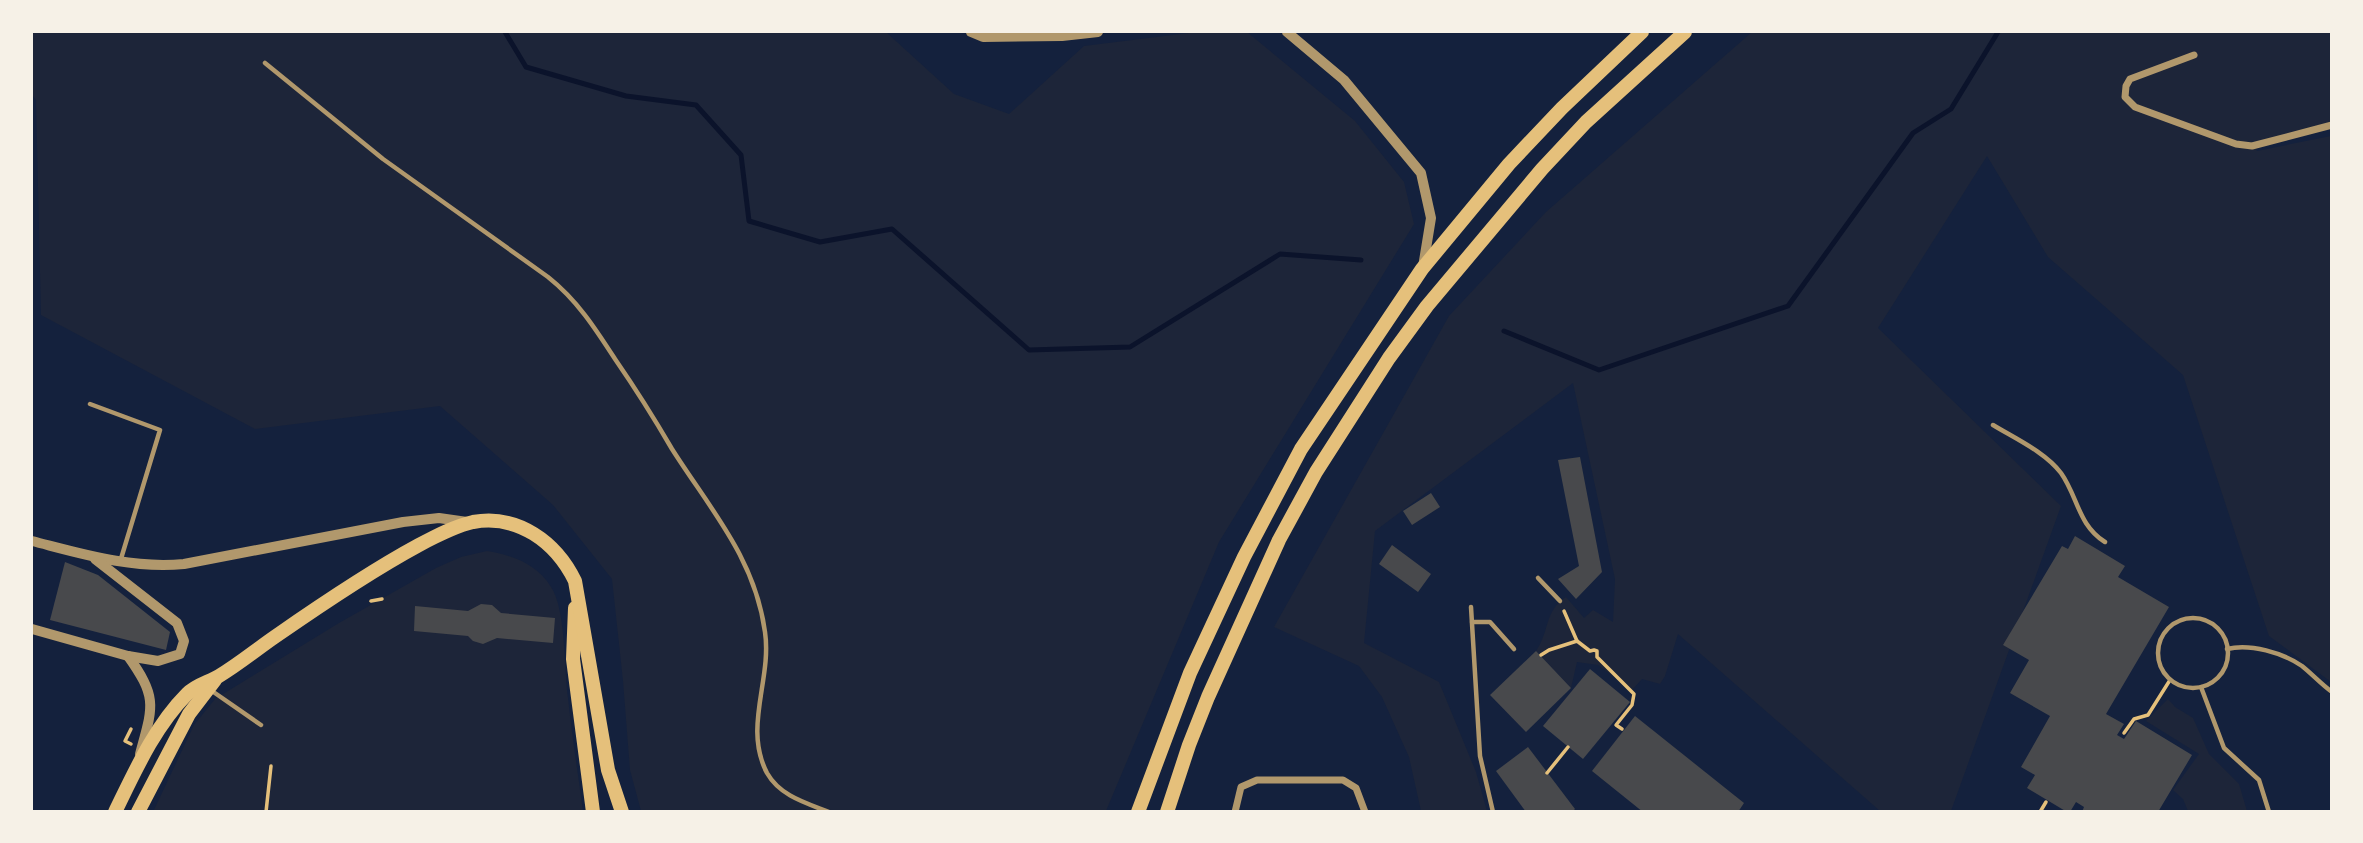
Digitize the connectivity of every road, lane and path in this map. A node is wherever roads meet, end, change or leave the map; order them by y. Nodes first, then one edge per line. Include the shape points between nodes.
1 (971, 32) edge
2 (1098, 32) edge
3 (1287, 32) edge
4 (1643, 32) edge
5 (1685, 32) edge
6 (2194, 55) dead end
7 (265, 63) dead end
8 (2332, 125) edge
9 (1422, 269) junction
10 (90, 404) dead end
11 (1993, 425) dead end
12 (470, 523) junction
13 (32, 541) edge
14 (2105, 542) dead end
15 (93, 557) junction
16 (120, 562) junction
17 (1538, 578) dead end
18 (575, 581) junction
19 (382, 599) dead end
20 (371, 601) dead end
21 (1560, 601) joint
22 (1471, 607) dead end
23 (1472, 622) junction
24 (32, 629) edge
25 (1577, 641) junction
26 (1514, 649) dead end
27 (2227, 649) junction
28 (1541, 655) dead end
29 (128, 656) junction
30 (218, 676) junction
31 (2170, 680) junction
32 (2201, 687) junction
33 (208, 689) junction
34 (2332, 692) edge
35 (261, 725) dead end
36 (132, 727) dead end
37 (1622, 729) dead end
38 (2124, 733) dead end
39 (125, 741) dead end
40 (1568, 747) dead end
41 (271, 766) dead end
42 (136, 771) junction
43 (1547, 773) dead end
44 (2046, 802) dead end
45 (1235, 809) edge
46 (115, 811) edge
47 (138, 811) edge
48 (266, 811) edge
49 (593, 811) edge
50 (622, 811) edge
51 (829, 811) edge
52 (1138, 811) edge
53 (1167, 811) edge
54 (1365, 811) edge
55 (1493, 811) edge
56 (2040, 811) edge
57 (2269, 811) edge

1 - 2 street via 983,37
3 - 9 street via 1344,80 1421,173 1431,218
4 - 9 main road via 1509,164
5 - 53 main road via 1542,169 1389,358 1316,472 1279,540 1208,697
6 - 8 street via 2130,79 2125,97 2135,107 2236,144 2252,146
7 - 51 lane via 383,159 548,276 586,314 721,519 752,581 766,633 756,738 768,774 785,794
9 - 52 main road via 1301,449 1275,497 1190,673
10 - 16 lane via 160,430
11 - 14 lane via 2062,474 2090,531
12 - 16 street via 439,518 403,522 184,564
12 - 18 main road via 503,522 533,533 558,553
12 - 30 main road via 392,560
13 - 15 street
15 - 16 street
15 - 29 street via 177,623 182,632 180,654 158,661
17 - 21 lane
18 - 49 main road via 573,659
18 - 50 main road via 608,770
19 - 20 path
21 - 25 path
22 - 23 lane
23 - 26 lane via 1490,622
23 - 55 lane via 1480,756
24 - 29 street
25 - 28 path
25 - 37 path via 1595,650 1633,692 1632,705 1616,725
27 - 31 lane via 2221,632 2206,621 2176,622 2159,646 2160,666
27 - 32 lane via 2221,673
27 - 34 lane via 2281,655
29 - 42 street via 146,684 152,704
30 - 33 main road
30 - 42 main road via 189,691 175,707
31 - 32 lane via 2181,687
31 - 38 path via 2148,715 2134,719
32 - 57 lane via 2224,748 2259,780
33 - 35 lane
33 - 47 main road via 181,728
36 - 39 path
40 - 43 path
41 - 48 path
42 - 46 main road
44 - 56 path
45 - 54 street via 1241,788 1256,780 1343,780 1356,788

